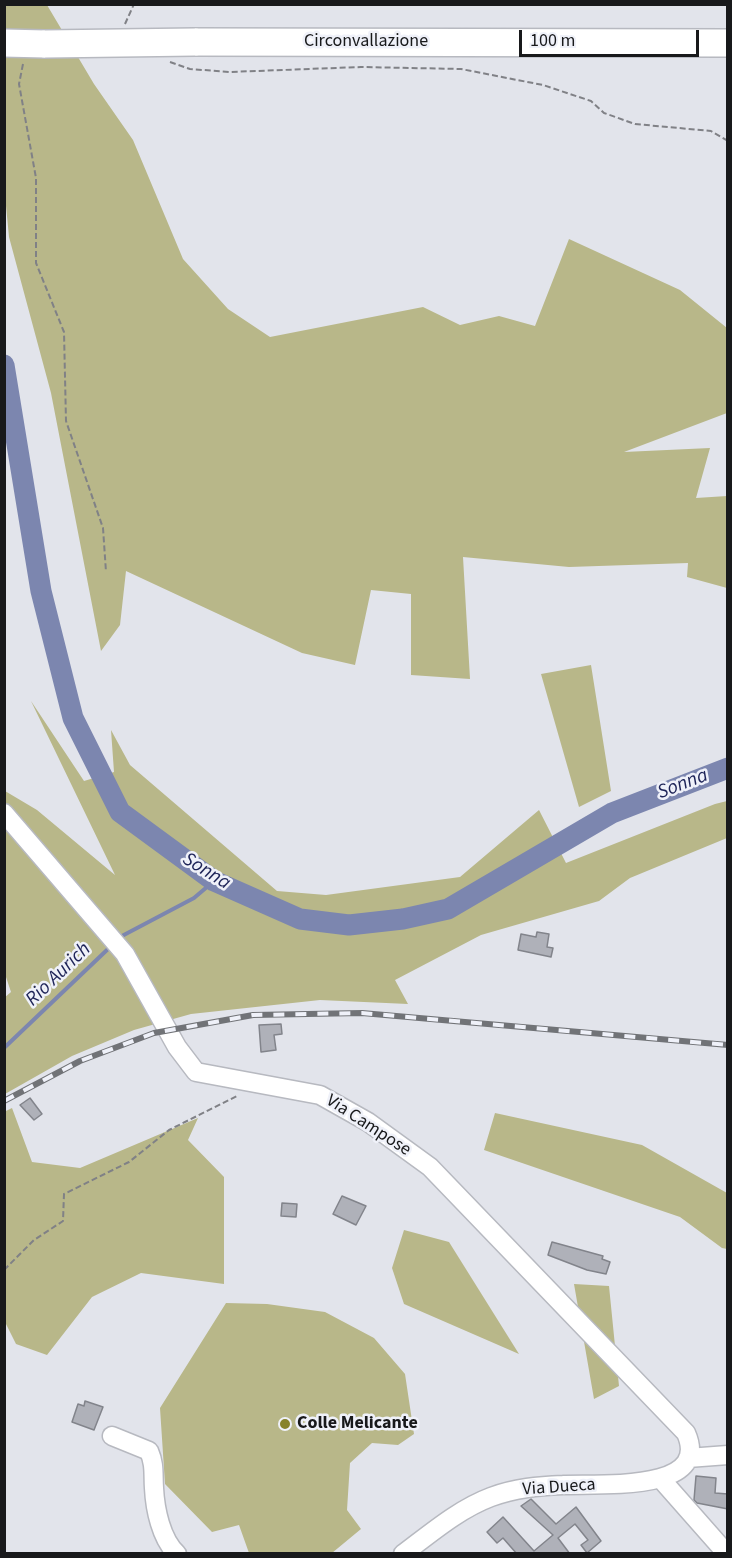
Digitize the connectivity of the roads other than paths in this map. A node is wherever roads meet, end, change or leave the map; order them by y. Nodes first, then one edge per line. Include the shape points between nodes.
1 (4, 43) edge
2 (728, 43) edge
3 (4, 813) edge
4 (112, 1436) dead end
5 (728, 1455) edge
6 (688, 1458) junction
7 (660, 1478) junction
8 (177, 1554) edge
9 (403, 1554) edge
10 (728, 1554) edge

1 - 2 highway, Circonvallazione, bridge
3 - 6 street, Via Campose via 125,954 166,1029 196,1072 320,1095 368,1122 430,1167 686,1433 692,1446
4 - 8 street via 149,1451 162,1528 166,1542
5 - 6 street
6 - 7 street, Via Dueca via 679,1470
7 - 9 street, Via Dueca via 629,1485 526,1488 491,1497 443,1523
7 - 10 street

